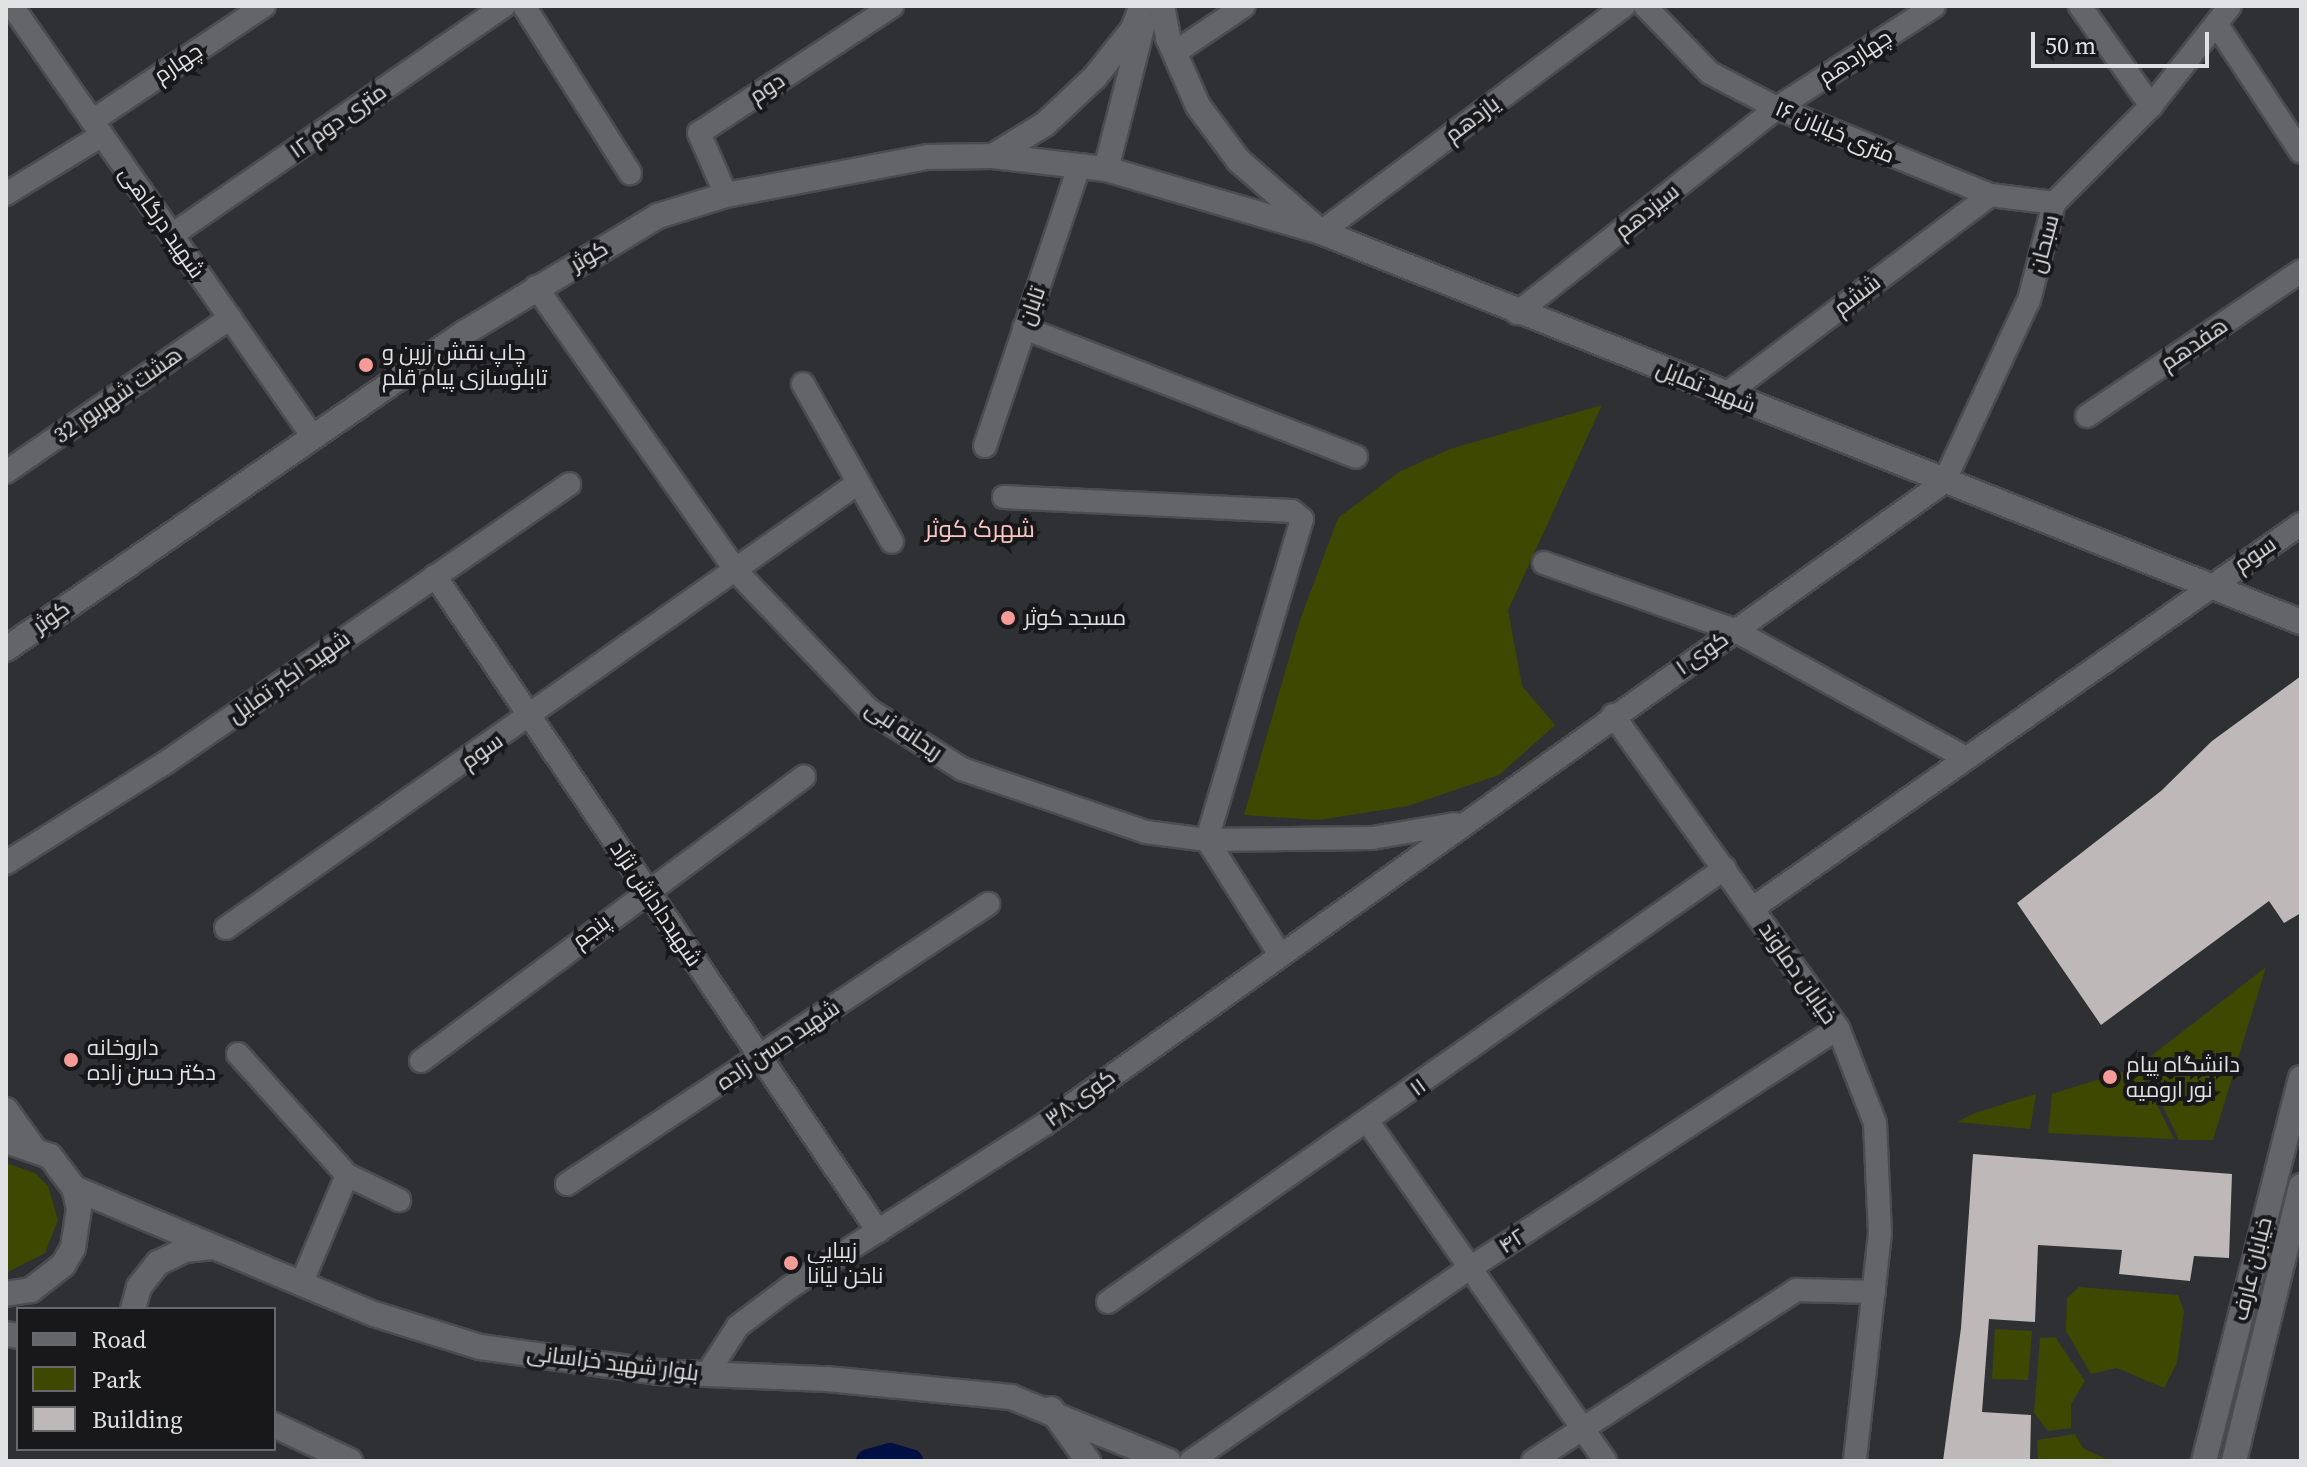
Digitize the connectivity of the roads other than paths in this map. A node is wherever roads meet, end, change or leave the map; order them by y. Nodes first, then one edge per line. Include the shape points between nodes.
1 (12, 6) edge
2 (264, 6) edge
3 (504, 6) edge
4 (524, 6) edge
5 (892, 6) edge
6 (1145, 6) edge
7 (1162, 6) edge
8 (1244, 6) edge
9 (1624, 6) edge
10 (1645, 6) edge
11 (1934, 6) edge
12 (2080, 6) edge
13 (2224, 15) edge
14 (1174, 53) junction
15 (2151, 106) junction
16 (1777, 108) junction
17 (97, 128) junction
18 (2301, 152) edge
19 (993, 156) junction
20 (1079, 166) junction
21 (1106, 169) junction
22 (630, 173) dead end
23 (6, 194) edge
24 (726, 195) junction
25 (1990, 195) junction
26 (2054, 203) junction
27 (1321, 232) junction
28 (172, 235) junction
29 (2301, 271) edge
30 (536, 287) junction
31 (1517, 313) junction
32 (230, 318) junction
33 (1024, 328) junction
34 (803, 384) dead end
35 (1725, 395) junction
36 (2087, 416) dead end
37 (313, 437) junction
38 (985, 446) dead end
39 (1356, 457) dead end
40 (6, 472) edge
41 (1944, 482) junction
42 (858, 483) junction
43 (569, 484) dead end
44 (1004, 497) dead end
45 (2301, 524) edge
46 (892, 542) dead end
47 (1544, 563) dead end
48 (737, 572) junction
49 (435, 576) junction
50 (2209, 585) junction
51 (2301, 622) edge
52 (1734, 630) junction
53 (6, 649) edge
54 (1613, 715) junction
55 (528, 719) junction
56 (1962, 756) junction
57 (804, 777) dead end
58 (1459, 823) junction
59 (1207, 840) junction
60 (6, 863) edge
61 (1725, 868) junction
62 (646, 889) junction
63 (988, 904) dead end
64 (1753, 908) junction
65 (226, 928) dead end
66 (1279, 953) junction
67 (1838, 1028) junction
68 (238, 1054) dead end
69 (760, 1057) junction
70 (421, 1061) dead end
71 (2301, 1078) edge
72 (6, 1110) edge
73 (1368, 1122) junction
74 (6, 1141) edge
75 (32, 1146) junction
76 (347, 1175) junction
77 (567, 1184) dead end
78 (2301, 1186) edge
79 (74, 1188) junction
80 (399, 1200) dead end
81 (878, 1231) junction
82 (215, 1247) junction
83 (1470, 1268) junction
84 (302, 1282) junction
85 (1874, 1292) junction
86 (8, 1294) edge
87 (1108, 1302) dead end
88 (28, 1307) edge
89 (134, 1307) edge
90 (707, 1374) junction
91 (1051, 1409) junction
92 (276, 1426) edge
93 (1582, 1428) junction
94 (350, 1461) edge
95 (1088, 1461) edge
96 (1168, 1461) edge
97 (1191, 1461) edge
98 (1533, 1461) edge
99 (1605, 1461) edge
100 (1855, 1461) edge
101 (2204, 1461) edge
102 (2234, 1461) edge

1 - 17 street, شهید درگاهی
2 - 17 street, چهارم
3 - 28 street, ۱۲ متری دوم
4 - 22 street
5 - 24 street, دوم via 699,133
6 - 19 street via 1095,77 1045,124
6 - 21 street
7 - 14 street
8 - 14 street
9 - 27 street, یازدهم
10 - 16 street, ۱۶ متری خیابان via 1710,73
11 - 16 street, چهاردهم
12 - 15 street
13 - 15 street, سبحان
13 - 18 street
14 - 27 street via 1198,106 1239,161
15 - 26 street, سبحان
16 - 25 street, ۱۶ متری خیابان
16 - 31 street, سیزدهم
17 - 23 street, چهارم
17 - 28 street, شهید درگاهی
19 - 20 street, کوثر
19 - 24 street, کوثر via 928,157
20 - 21 street, کوثر
20 - 33 street, تابان
21 - 27 street, شهید تمایل
24 - 30 street, کوثر via 658,216
25 - 26 street, ۱۶ متری خیابان
25 - 35 street, ششم
26 - 41 street, سبحان via 2029,300
27 - 31 street, شهید تمایل
28 - 32 street, شهید درگاهی
29 - 36 street, هفدهم
30 - 37 street, کوثر
30 - 48 street, ریحانه نبی
31 - 35 street, شهید تمایل
32 - 37 street, شهید درگاهی
32 - 40 street, هشت شهریور 32
33 - 38 street, تابان
33 - 39 street
34 - 42 street
35 - 41 street, شهید تمایل
37 - 53 street, کوثر
41 - 50 street, شهید تمایل
41 - 52 street, کوی ۱
42 - 46 street
42 - 48 street, سوم
43 - 49 street, شهید اکبر تمایل
44 - 59 street via 1292,511 1302,519
45 - 50 street, سوم
47 - 52 street
48 - 55 street, سوم
48 - 59 street, ریحانه نبی via 869,710 962,769 1146,832
49 - 55 street, شهیدداداش نژاد
49 - 60 street, شهید اکبر تمایل via 165,763
50 - 51 street, شهید تمایل
50 - 56 street, سوم
52 - 54 street, کوی ۱
52 - 56 street
54 - 58 street, کوی ۱
54 - 61 street, خیابان دماوند
55 - 62 street, شهیدداداش نژاد
55 - 65 street, سوم
56 - 64 street, سوم
57 - 62 street, پنجم
58 - 59 street, ریحانه نبی via 1372,838
58 - 66 street, کوی ۳۸
59 - 66 street
61 - 64 street, خیابان دماوند
61 - 73 street, ۱۱
62 - 69 street, شهیدداداش نژاد
62 - 70 street, پنجم
63 - 69 street, شهید حسن زاده
64 - 67 street, خیابان دماوند
66 - 81 street, کوی ۳۸ via 1045,1124
67 - 83 street, ۴۲
67 - 85 street, خیابان دماوند via 1875,1123 1880,1233
68 - 76 street
69 - 77 street, شهید حسن زاده
69 - 81 street, شهیدداداش نژاد
71 - 101 street, خیابان عارف
72 - 75 street
73 - 83 street
73 - 87 street, ۱۱
74 - 75 street
75 - 79 street via 50,1156
76 - 80 street
76 - 84 street
78 - 102 street, خیابان عارف
79 - 82 street, بلوار شهید خراسانی
79 - 86 street via 79,1228 63,1265 31,1290
81 - 90 street, کوی ۳۸ via 738,1326
82 - 84 street, بلوار شهید خراسانی
82 - 89 street via 185,1250 158,1263 139,1287
83 - 93 street
83 - 97 street, ۴۲
84 - 90 street, بلوار شهید خراسانی via 374,1314 480,1347
85 - 93 street via 1796,1290
85 - 100 street, خیابان دماوند
86 - 88 street
90 - 91 street, بلوار شهید خراسانی via 932,1389
91 - 95 street
91 - 96 street, بلوار شهید خراسانی
92 - 94 street
93 - 98 street
93 - 99 street

